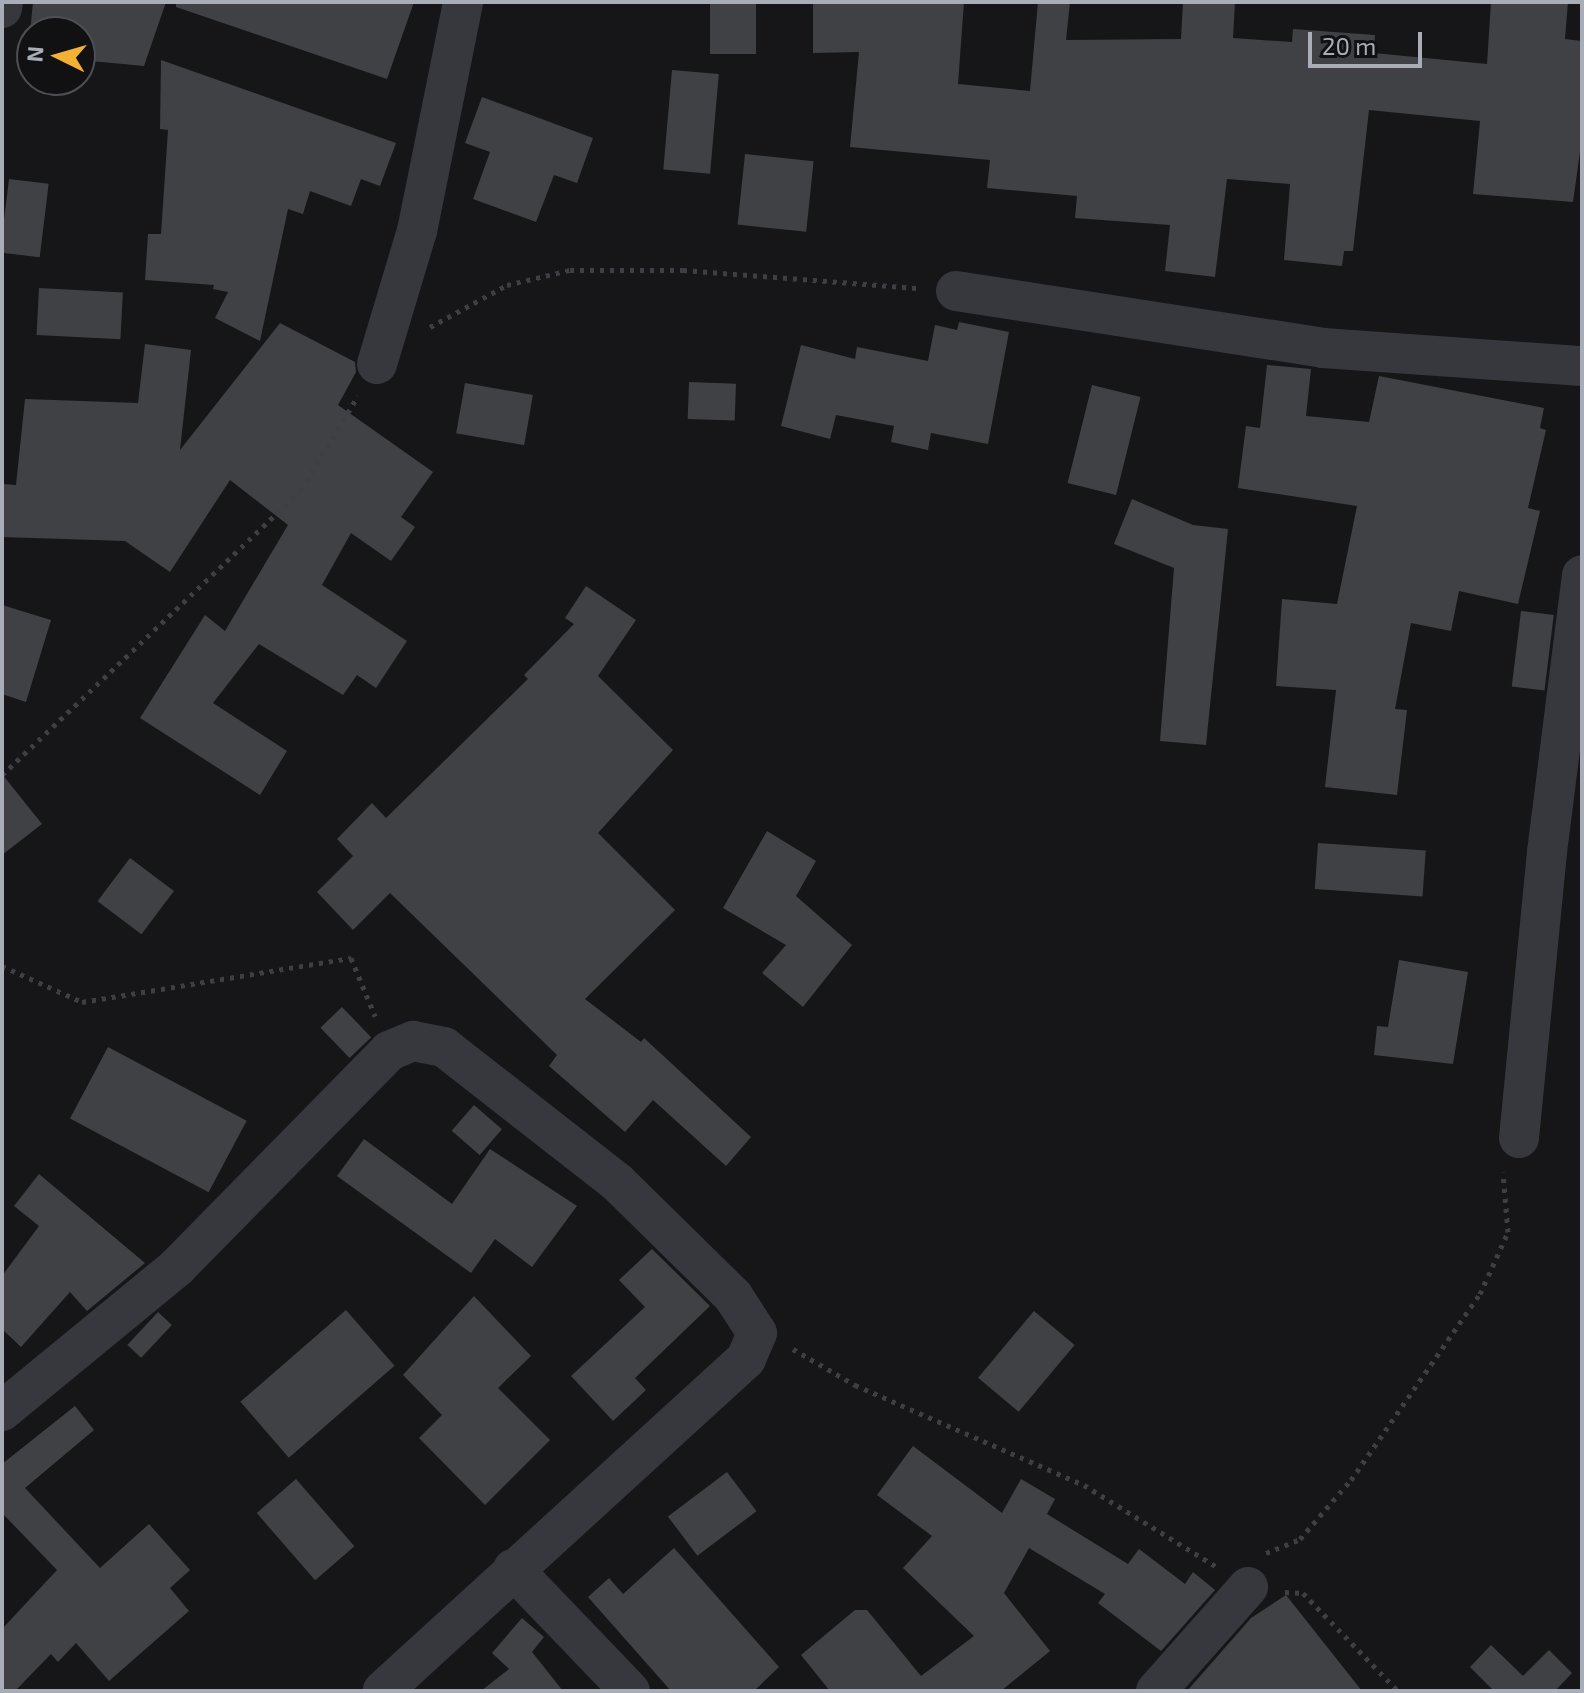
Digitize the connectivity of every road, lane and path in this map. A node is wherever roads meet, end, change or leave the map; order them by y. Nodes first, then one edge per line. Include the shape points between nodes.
1 (463, 2) edge
2 (956, 291) joint
3 (377, 364) junction
4 (1582, 366) edge
5 (1582, 575) edge
6 (2, 775) edge
7 (2, 966) edge
8 (389, 1051) junction
9 (1519, 1138) joint
10 (757, 1333) junction
11 (2, 1411) edge
12 (513, 1569) junction
13 (1252, 1572) junction
14 (383, 1691) edge
15 (630, 1691) edge
16 (1156, 1691) edge
17 (1398, 1691) edge

1 - 3 street via 417,231
2 - 3 path via 683,270 570,270 507,285 407,339
2 - 4 street via 1323,348
3 - 6 path via 301,490
5 - 9 street
7 - 8 path via 82,1002 351,958
8 - 10 street via 413,1041 444,1047 617,1182 733,1296
8 - 11 street via 177,1267
9 - 13 path via 1503,1172 1508,1232 1480,1294 1341,1492 1300,1539
10 - 12 street via 746,1359
10 - 13 path via 855,1385 1084,1485
12 - 14 street
12 - 15 street
13 - 16 street
13 - 17 path via 1303,1593

